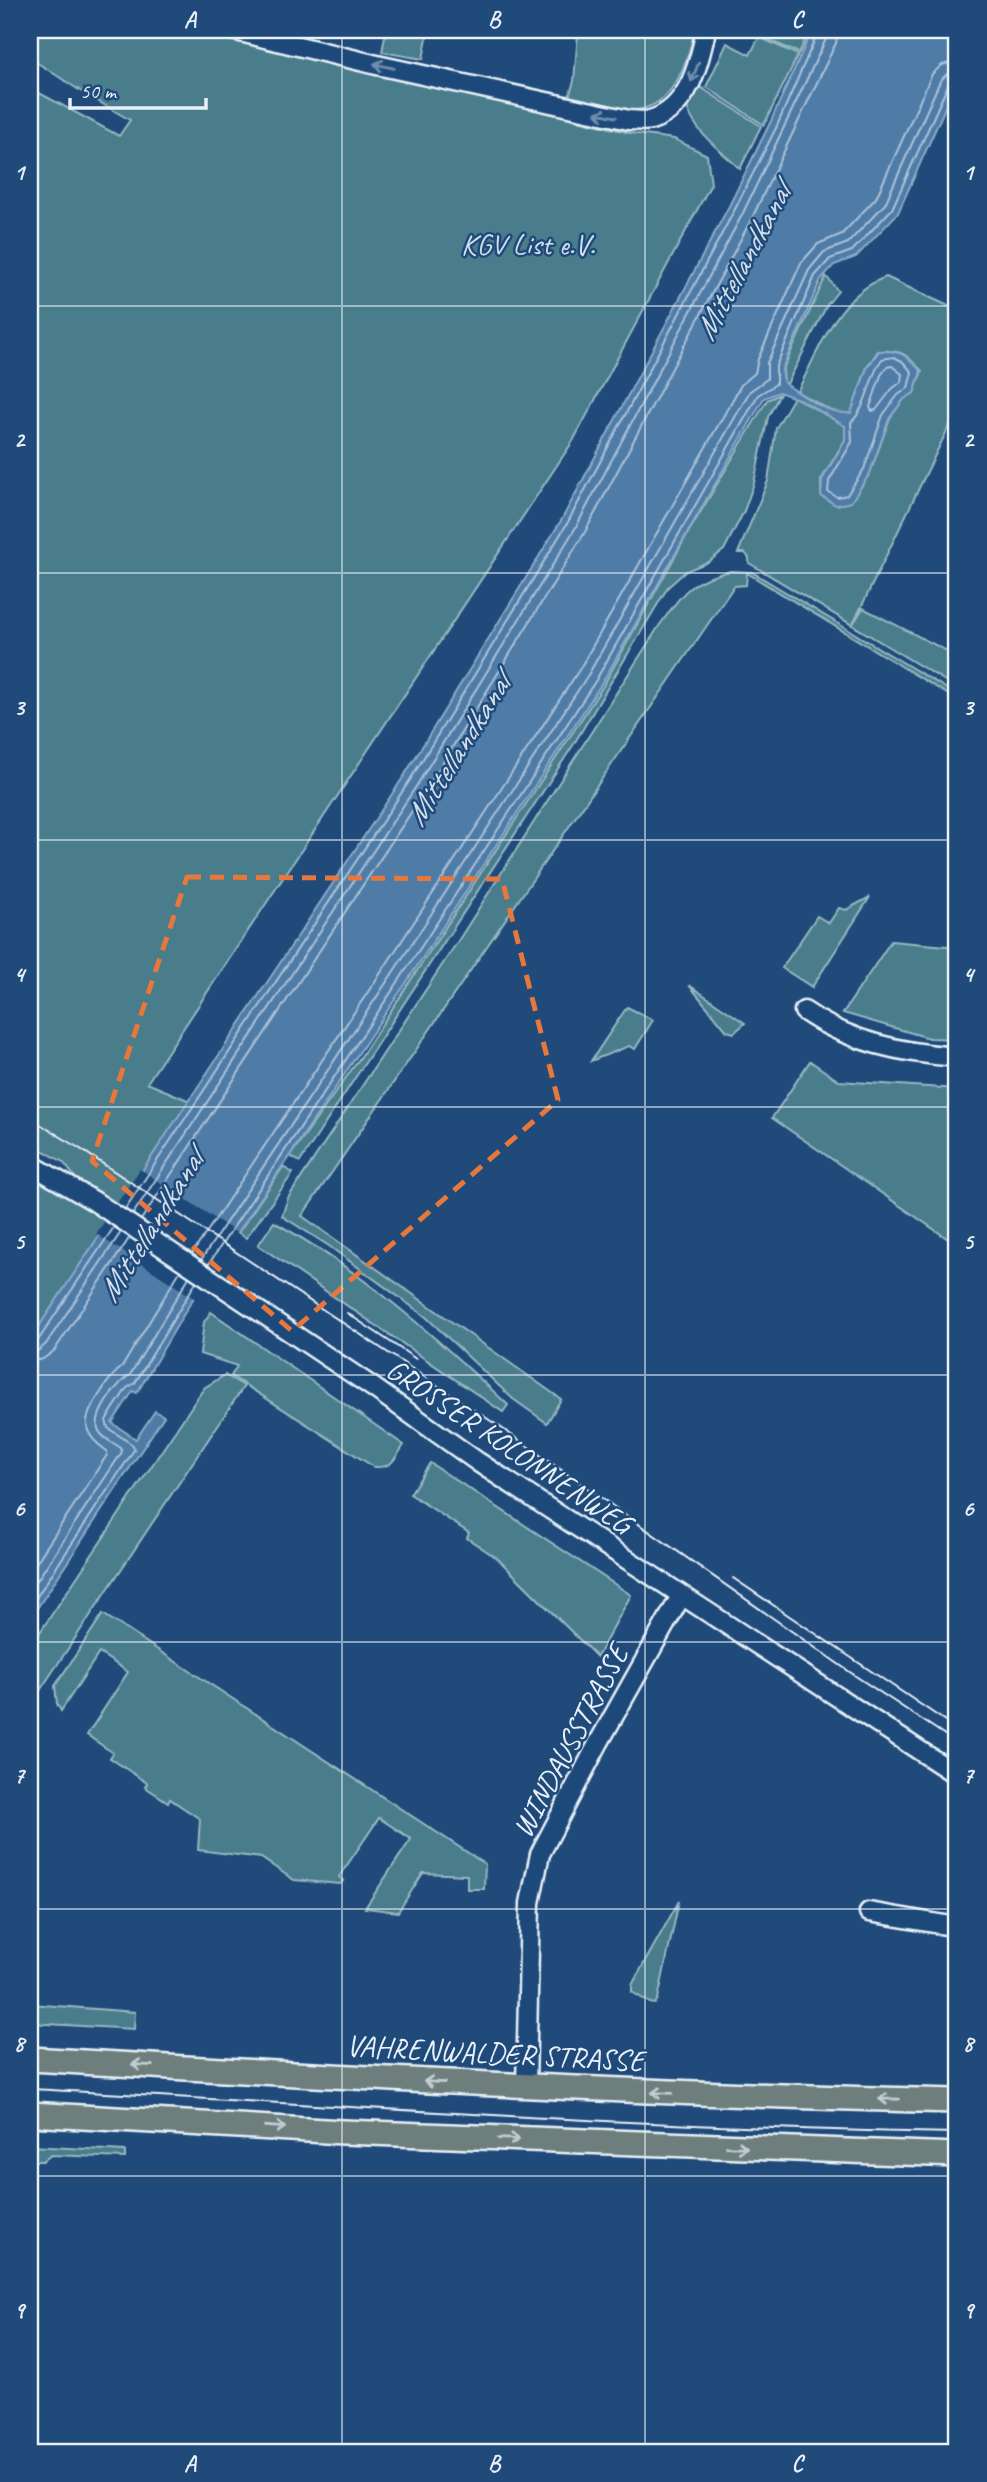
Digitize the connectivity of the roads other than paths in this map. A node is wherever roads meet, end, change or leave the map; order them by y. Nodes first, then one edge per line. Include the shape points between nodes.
1 (232, 30) edge
2 (705, 30) edge
3 (804, 1011) dead end
4 (957, 1057) edge
5 (30, 1164) edge
6 (681, 1596) junction
7 (957, 1775) edge
8 (869, 1912) dead end
9 (957, 1927) edge
10 (30, 2059) edge
11 (526, 2087) junction
12 (957, 2101) edge
13 (30, 2114) edge
14 (957, 2155) edge

2 -> 1 street via 687,90 671,109 650,120 629,120
3 - 4 street via 832,1029 879,1046
5 - 6 street, GROSSER KOLONNENWEG via 94,1201
6 - 7 street, GROSSER KOLONNENWEG
6 - 11 street, WINDAUSSTRASSE via 540,1854 530,1903
8 - 9 street
11 -> 10 main road, VAHRENWALDER STRASSE
12 -> 11 main road, VAHRENWALDER STRASSE
13 -> 14 main road via 343,2132

